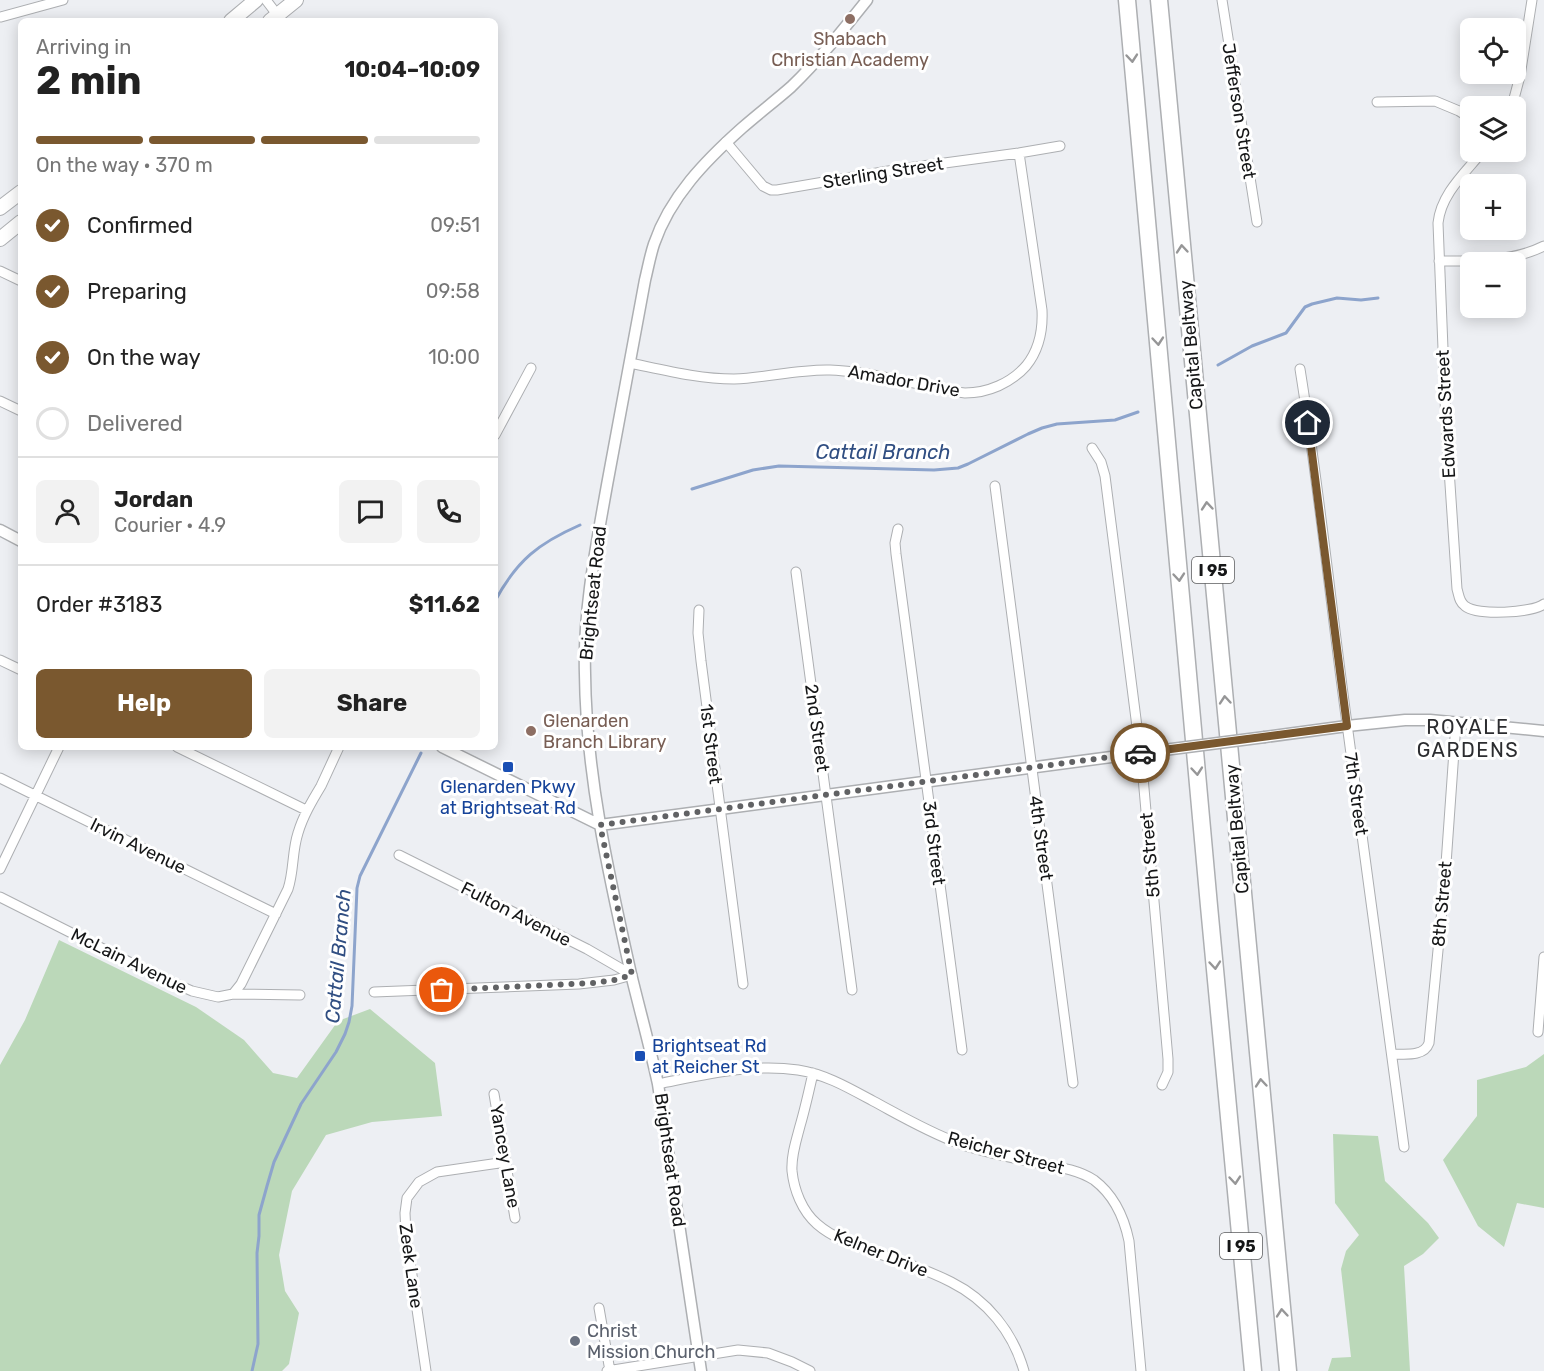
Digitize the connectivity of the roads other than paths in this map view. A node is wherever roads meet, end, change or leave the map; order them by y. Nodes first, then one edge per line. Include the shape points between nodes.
1 (63, 0) edge
2 (256, 0) edge
3 (266, 0) edge
4 (296, 0) edge
5 (867, 0) edge
6 (1126, 0) edge
7 (1159, 0) edge
8 (1222, 0) edge
9 (1532, 0) edge
10 (1, 17) edge
11 (235, 18) edge
12 (275, 18) edge
13 (277, 18) edge
14 (1515, 96) edge
15 (1377, 102) dead end
16 (1460, 112) edge
17 (726, 142) junction
18 (1060, 146) dead end
19 (1019, 153) junction
20 (1474, 162) edge
21 (18, 194) edge
22 (0, 208) edge
23 (1257, 222) dead end
24 (18, 224) edge
25 (0, 239) edge
26 (1544, 246) edge
27 (1438, 261) junction
28 (0, 271) edge
29 (18, 280) edge
30 (630, 363) junction
31 (531, 368) dead end
32 (1300, 369) dead end
33 (1, 403) edge
34 (18, 410) edge
35 (498, 429) edge
36 (1092, 448) dead end
37 (995, 486) dead end
38 (898, 529) dead end
39 (0, 530) edge
40 (18, 539) edge
41 (796, 572) dead end
42 (1544, 604) edge
43 (699, 610) dead end
44 (0, 660) edge
45 (18, 669) edge
46 (1456, 723) junction
47 (1347, 726) junction
48 (1544, 731) edge
49 (58, 750) edge
50 (183, 750) edge
51 (338, 750) edge
52 (448, 750) edge
53 (1140, 753) junction
54 (1031, 767) junction
55 (0, 778) edge
56 (926, 781) junction
57 (36, 795) junction
58 (825, 795) junction
59 (306, 810) junction
60 (720, 810) junction
61 (600, 825) junction
62 (399, 855) dead end
63 (0, 869) edge
64 (0, 897) edge
65 (276, 914) junction
66 (1544, 957) edge
67 (632, 975) junction
68 (743, 984) dead end
69 (852, 990) dead end
70 (374, 992) dead end
71 (233, 994) junction
72 (300, 995) dead end
73 (1538, 1032) dead end
74 (962, 1050) dead end
75 (1392, 1054) junction
76 (813, 1073) junction
77 (1073, 1083) dead end
78 (658, 1084) junction
79 (1162, 1085) dead end
80 (494, 1094) dead end
81 (1404, 1147) dead end
82 (506, 1162) junction
83 (516, 1218) dead end
84 (599, 1308) dead end
85 (699, 1356) junction
86 (426, 1371) edge
87 (609, 1371) edge
88 (701, 1371) edge
89 (810, 1371) edge
90 (1024, 1371) edge
91 (1141, 1371) edge
92 (1253, 1371) edge
93 (1288, 1371) edge

1 - 10 street
2 - 11 main road
3 - 12 street
4 - 13 main road
5 - 17 street, Brightseat Road via 794,84
6 -> 92 highway, Capital Beltway / I 95
93 -> 7 highway, Capital Beltway / I 95
8 - 23 street, Jefferson Street
9 - 14 street
15 - 16 street via 1435,101
17 - 19 street, Sterling Street via 763,186 771,190
17 - 30 street, Brightseat Road via 682,191 657,236
18 - 19 street, Sterling Street
19 - 30 street, Amador Drive via 1042,327 1029,362 1002,385 965,393 830,370 715,378
20 - 27 street, Edwards Street via 1441,208
21 - 22 main road
24 - 25 main road
26 - 27 street via 1503,258
27 - 42 street, Edwards Street via 1459,597 1463,605 1477,611 1523,611
28 - 29 street
30 - 61 street, Brightseat Road via 595,558 585,639 588,731
31 - 35 street
32 - 47 street, 7th Street
33 - 34 street
36 - 53 street, 5th Street via 1104,477
37 - 54 street, 4th Street
38 - 56 street, 3rd Street via 896,548
39 - 40 street
41 - 58 street, 2nd Street
43 - 60 street, 1st Street via 698,633
44 - 45 street
46 - 47 street via 1405,720
46 - 48 street
46 - 75 street, 8th Street via 1429,1043 1421,1052
47 - 53 street, bridge
47 - 75 street, 7th Street
49 - 57 street
50 - 59 street
51 - 59 street
52 - 61 street
53 - 54 street
53 - 79 street, 5th Street via 1168,1059
54 - 56 street
54 - 77 street, 4th Street
55 - 57 street, Irvin Avenue
56 - 58 street
56 - 74 street, 3rd Street
57 - 63 street
57 - 65 street, Irvin Avenue
58 - 60 street
58 - 69 street, 2nd Street
59 - 65 street via 296,840 290,882
60 - 61 street
60 - 68 street, 1st Street
61 - 67 street, Brightseat Road
62 - 67 street, Fulton Avenue
64 - 71 street, McLain Avenue via 184,988 211,996
65 - 71 street
66 - 73 street
67 - 70 street via 586,984
67 - 78 street, Brightseat Road
71 - 72 street, McLain Avenue
75 - 81 street, 7th Street
76 - 78 street, Reicher Street via 761,1068
76 - 90 street, Kelner Drive via 792,1160 794,1183 806,1212 835,1236 931,1272 975,1296 1004,1327
76 - 91 street, Reicher Street via 937,1135 984,1151 1072,1171 1098,1183 1118,1207 1129,1241
78 - 85 street, Brightseat Road
80 - 82 street, Yancey Lane
82 - 83 street, Yancey Lane
82 - 86 street, Zeek Lane via 437,1172 419,1182 407,1198 406,1234
84 - 87 street
85 - 87 street
85 - 88 street, Brightseat Road
85 - 89 street via 748,1350 778,1356

